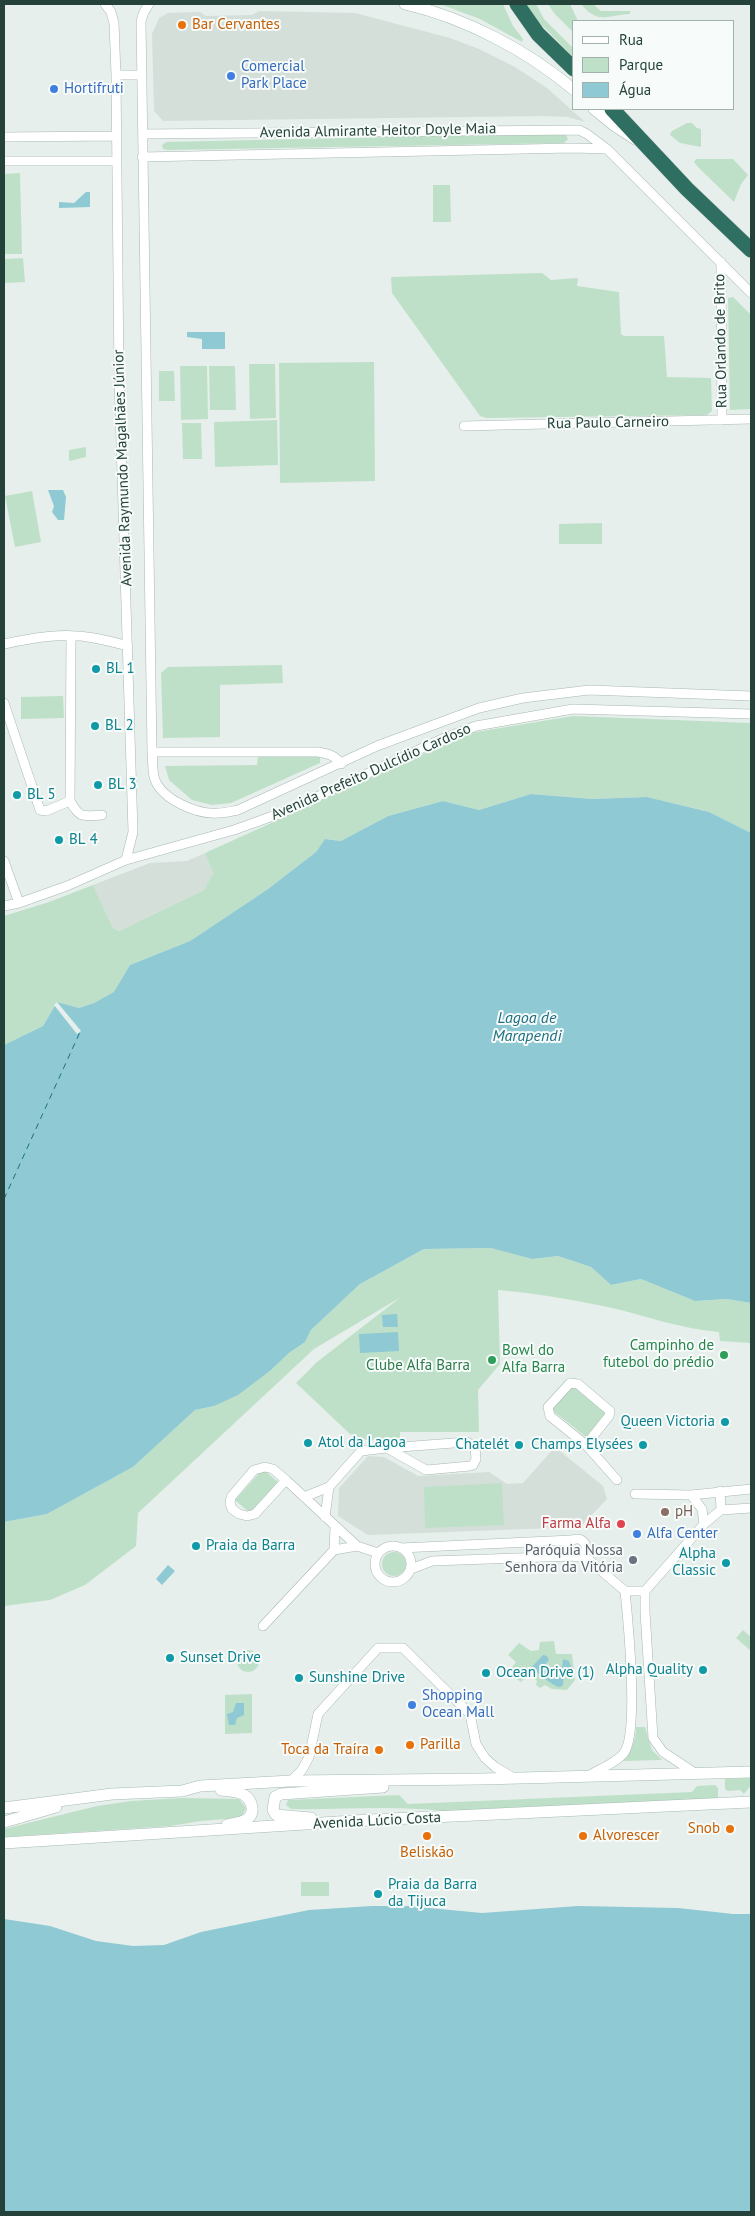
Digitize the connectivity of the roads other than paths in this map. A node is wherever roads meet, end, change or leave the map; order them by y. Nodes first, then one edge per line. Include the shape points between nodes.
1 (105, 4) edge
2 (149, 4) edge
3 (405, 4) edge
4 (517, 4) edge
5 (572, 67) edge
6 (116, 75) junction
7 (142, 75) junction
8 (572, 89) edge
9 (595, 110) edge
10 (613, 110) edge
11 (572, 129) junction
12 (143, 134) junction
13 (117, 136) junction
14 (4, 137) edge
15 (641, 140) junction
16 (572, 148) junction
17 (607, 149) junction
18 (142, 157) junction
19 (4, 161) edge
20 (117, 161) junction
21 (751, 250) edge
22 (720, 262) junction
23 (751, 293) edge
24 (722, 420) junction
25 (751, 420) edge
26 (464, 426) dead end
27 (70, 637) junction
28 (4, 644) edge
29 (128, 646) junction
30 (751, 696) edge
31 (4, 703) edge
32 (751, 714) edge
33 (152, 752) junction
34 (341, 764) junction
35 (70, 801) junction
36 (198, 810) joint
37 (102, 815) dead end
38 (126, 860) junction
39 (4, 861) edge
40 (19, 903) junction
41 (4, 906) edge
42 (586, 1445) junction
43 (386, 1448) junction
44 (286, 1480) junction
45 (618, 1480) dead end
46 (329, 1486) junction
47 (751, 1489) edge
48 (720, 1491) junction
49 (635, 1494) dead end
50 (690, 1495) junction
51 (304, 1497) junction
52 (751, 1508) edge
53 (721, 1510) junction
54 (325, 1517) junction
55 (704, 1524) junction
56 (335, 1527) junction
57 (572, 1540) junction
58 (357, 1546) junction
59 (402, 1548) junction
60 (334, 1550) junction
61 (378, 1553) junction
62 (578, 1556) junction
63 (411, 1569) junction
64 (645, 1591) junction
65 (625, 1592) junction
66 (628, 1612) junction
67 (645, 1612) junction
68 (263, 1626) dead end
69 (750, 1771) edge
70 (694, 1773) junction
71 (588, 1776) junction
72 (514, 1778) junction
73 (482, 1779) junction
74 (291, 1781) junction
75 (200, 1786) junction
76 (91, 1796) junction
77 (751, 1802) edge
78 (4, 1808) edge
79 (369, 1820) junction
80 (4, 1822) edge
81 (199, 1832) junction
82 (4, 1842) edge

1 - 6 street, Avenida Raymundo Magalhães Júnior via 114,23
2 - 7 street, Avenida Raymundo Magalhães Júnior via 141,21
3 - 8 main road via 450,18 484,34 534,61
4 - 5 highway via 538,34
6 - 7 street
6 - 13 street, Avenida Raymundo Magalhães Júnior
7 - 12 street, Avenida Raymundo Magalhães Júnior
9 - 15 main road via 615,126
10 - 15 highway
11 - 12 street, Avenida Almirante Heitor Doyle Maia
11 - 16 street
11 - 17 street, Avenida Almirante Heitor Doyle Maia via 587,134
12 - 18 street, Avenida Raymundo Magalhães Júnior
13 - 14 street
13 - 20 street, Avenida Raymundo Magalhães Júnior
15 - 21 highway
16 - 17 street, Avenida Almirante Heitor Doyle Maia
16 - 18 street, Avenida Almirante Heitor Doyle Maia
17 - 22 street, Avenida Almirante Heitor Doyle Maia
18 - 33 street, Avenida Raymundo Magalhães Júnior
19 - 20 street
20 - 29 street, Avenida Raymundo Magalhães Júnior via 115,377
22 - 23 street, Avenida Almirante Heitor Doyle Maia
22 - 24 street, Rua Orlando de Brito
24 - 25 street, Rua Paulo Carneiro
24 - 26 street, Rua Paulo Carneiro
27 - 28 street via 32,638
27 - 29 street via 92,637
27 - 35 street
29 - 38 street, Avenida Raymundo Magalhães Júnior via 133,832
30 - 34 street, Avenida Prefeito Dulcídio Cardoso via 589,690 523,698 470,712 377,746
31 - 35 street via 40,810 46,811
32 - 38 street, Avenida Prefeito Dulcídio Cardoso via 573,709 476,726 284,812 234,830
33 - 34 street, Avenida Prefeito Dulcídio Cardoso via 318,752 338,758
33 - 36 street, Avenida Raymundo Magalhães Júnior via 154,779 161,790 171,799
34 - 36 street, Avenida Prefeito Dulcídio Cardoso via 238,810 217,814
35 - 37 street via 80,816
38 - 40 street, Avenida Prefeito Dulcídio Cardoso
39 - 40 street
40 - 41 street, Avenida Prefeito Dulcídio Cardoso
42 - 42 street via 548,1412 550,1403 570,1382 578,1384 610,1411
42 - 45 street
43 - 43 street via 426,1470 470,1466 476,1459 475,1447 467,1442
43 - 46 street via 361,1451
44 - 44 street via 255,1514 239,1514 232,1510 230,1497 254,1470 273,1469
44 - 51 street
46 - 51 street
46 - 54 street
47 - 48 street
48 - 50 street
48 - 53 street
49 - 50 street
50 - 55 street via 702,1509
51 - 54 street
52 - 53 street
53 - 55 street
54 - 56 street
55 - 64 street
56 - 58 street
56 - 60 street
57 - 59 street
57 - 62 street via 569,1553
57 - 62 street via 578,1539 585,1544 586,1550
58 - 60 street
58 - 61 street
59 - 61 street via 389,1546
59 - 63 street via 410,1557
60 - 68 street
61 - 63 street via 376,1572 385,1580 398,1582
62 - 63 street via 432,1561
62 - 65 street
64 - 65 street
64 - 67 street
65 - 66 street
66 - 67 street
66 - 71 street via 632,1720 628,1744 623,1754
67 - 70 street via 653,1738 663,1752
69 - 70 main road
70 - 71 main road
71 - 72 main road
72 - 73 main road
72 - 74 street via 485,1758 476,1744 470,1714 403,1648 378,1648 318,1714 309,1757
73 - 74 main road
73 - 79 main road via 281,1794 273,1803 273,1810 281,1817
74 - 75 main road
75 - 76 main road via 182,1791
75 - 81 main road via 243,1794 250,1800 252,1813 248,1819
76 - 78 main road
76 - 80 main road
77 - 79 main road, Avenida Lúcio Costa
79 - 81 main road, Avenida Lúcio Costa
81 - 82 main road, Avenida Lúcio Costa

